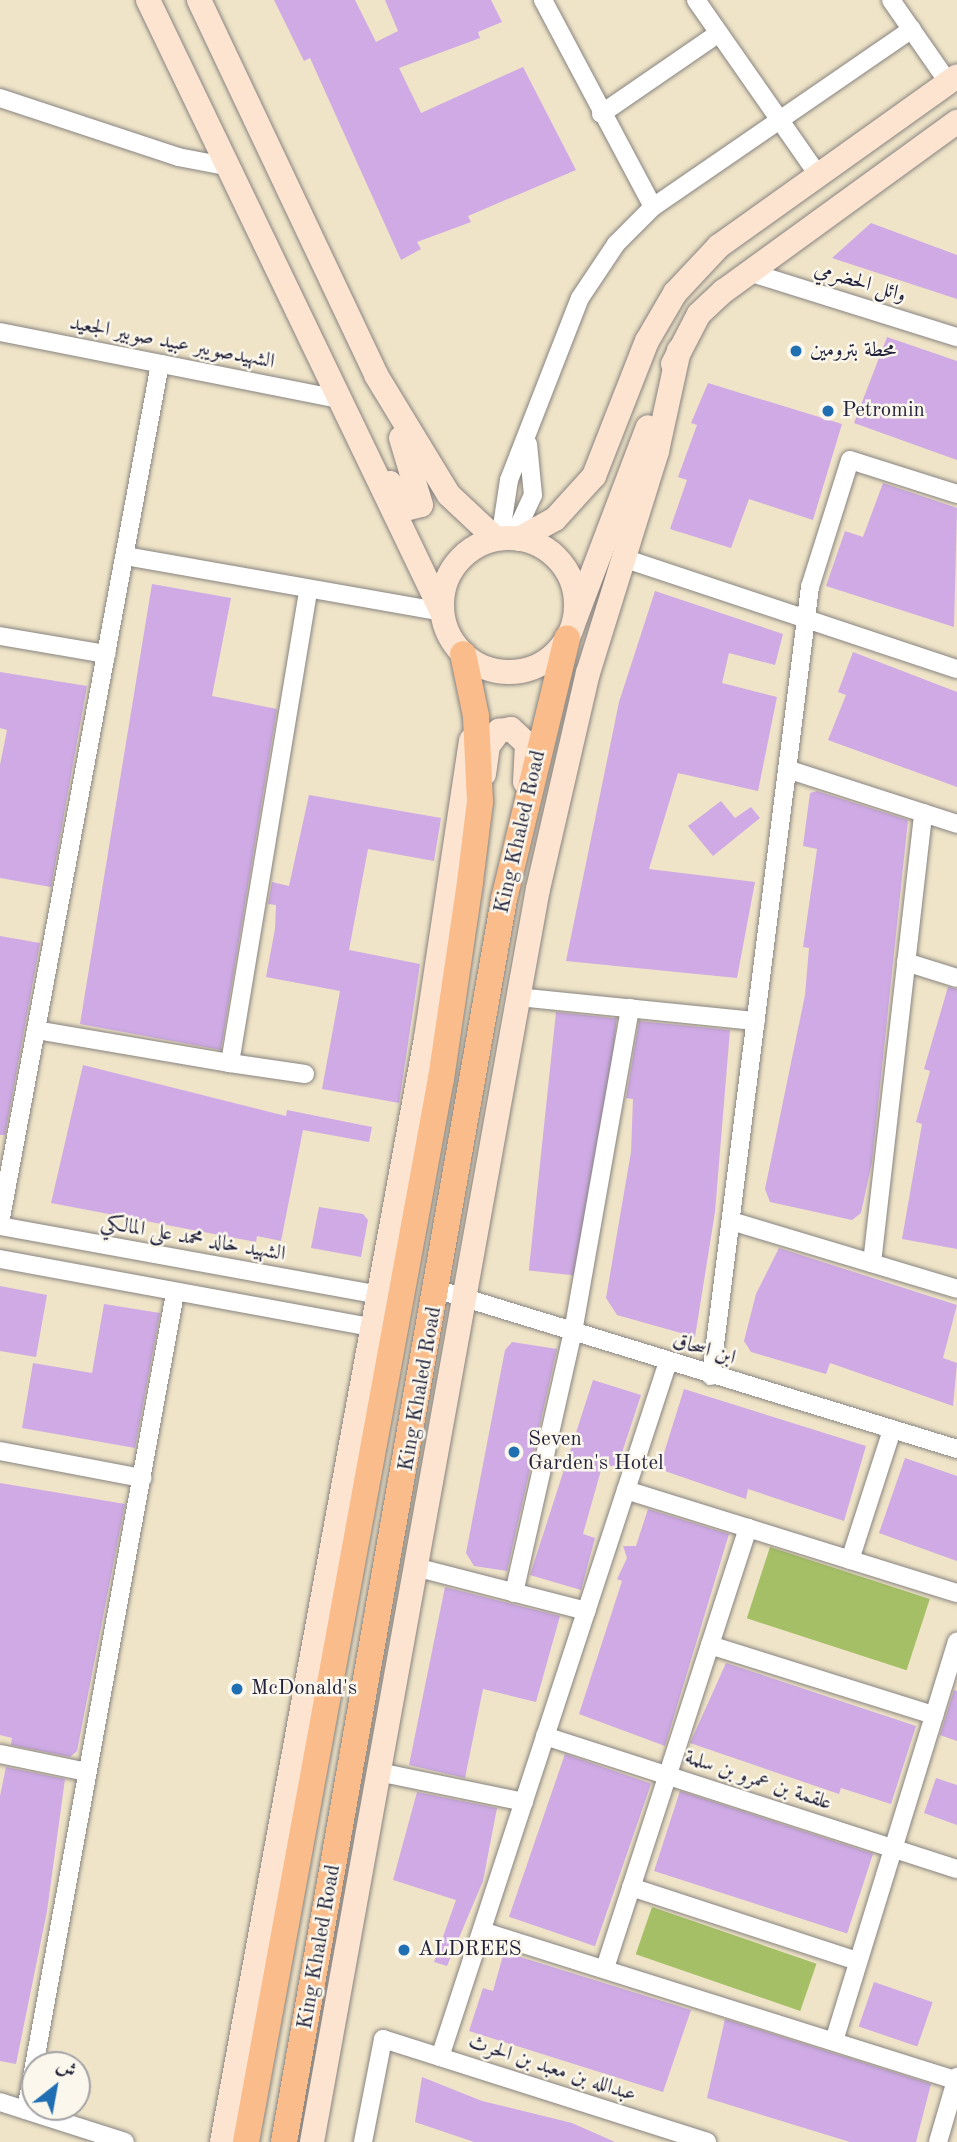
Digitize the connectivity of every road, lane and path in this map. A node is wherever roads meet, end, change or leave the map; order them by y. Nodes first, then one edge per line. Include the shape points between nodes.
1 (148, 0) edge
2 (200, 0) edge
3 (543, 0) edge
4 (696, 0) edge
5 (891, 0) edge
6 (912, 29) junction
7 (719, 33) junction
8 (953, 79) edge
9 (0, 98) edge
10 (601, 114) junction
11 (780, 120) junction
12 (957, 122) edge
13 (225, 166) junction
14 (818, 175) junction
15 (653, 208) junction
16 (750, 272) junction
17 (0, 332) edge
18 (957, 337) edge
19 (679, 349) junction
20 (160, 364) junction
21 (376, 375) junction
22 (334, 398) junction
23 (528, 444) junction
24 (957, 494) edge
25 (507, 539) junction
26 (125, 556) junction
27 (623, 558) junction
28 (308, 592) junction
29 (442, 612) junction
30 (805, 622) junction
31 (571, 629) junction
32 (0, 636) edge
33 (106, 654) junction
34 (463, 654) junction
35 (957, 669) edge
36 (476, 716) junction
37 (787, 769) junction
38 (480, 802) junction
39 (923, 813) junction
40 (522, 821) junction
41 (957, 824) edge
42 (906, 962) junction
43 (957, 978) edge
44 (518, 997) junction
45 (630, 1008) junction
46 (756, 1021) junction
47 (36, 1030) junction
48 (230, 1062) junction
49 (305, 1074) dead end
50 (731, 1221) junction
51 (0, 1225) edge
52 (0, 1259) edge
53 (872, 1263) junction
54 (957, 1289) edge
55 (439, 1290) junction
56 (175, 1293) junction
57 (378, 1295) junction
58 (465, 1298) junction
59 (372, 1327) junction
60 (573, 1332) junction
61 (668, 1363) junction
62 (711, 1376) junction
63 (891, 1430) junction
64 (957, 1449) edge
65 (0, 1451) edge
66 (142, 1478) junction
67 (626, 1490) junction
68 (748, 1528) junction
69 (850, 1560) junction
70 (415, 1567) junction
71 (514, 1593) junction
72 (957, 1593) edge
73 (586, 1611) junction
74 (957, 1641) edge
75 (710, 1645) junction
76 (934, 1715) junction
77 (545, 1736) junction
78 (0, 1754) edge
79 (87, 1772) junction
80 (378, 1772) junction
81 (669, 1776) junction
82 (524, 1801) junction
83 (892, 1848) junction
84 (957, 1869) edge
85 (631, 1887) junction
86 (482, 1931) junction
87 (857, 1961) junction
88 (605, 1968) junction
89 (834, 2041) junction
90 (37, 2051) edge
91 (440, 2057) junction
92 (957, 2078) edge
93 (0, 2102) edge
94 (21, 2108) edge
95 (60, 2121) edge
96 (697, 2140) edge
97 (125, 2142) edge
98 (222, 2142) edge
99 (246, 2142) edge
100 (284, 2142) edge
101 (313, 2142) edge
102 (363, 2142) edge
103 (938, 2142) edge

1 - 13 main road
2 - 21 main road
3 - 10 street
4 - 7 street
5 - 6 street
6 - 8 street
6 - 11 street
7 - 10 street
7 - 11 street
8 - 14 main road
9 - 13 street via 178,157
10 - 15 street
11 - 14 street
11 - 15 street
12 - 16 main road
13 - 22 main road
14 - 25 main road via 719,247 675,293 646,341 594,476 555,519
15 - 23 street via 616,244 580,298
16 - 18 street, وائل الحضرمي
16 - 19 main road via 699,314
17 - 20 street, الشهيدصويبر عبيد صوبير الجعيد
19 - 27 main road
19 - 31 main road
20 - 22 street, الشهيدصويبر عبيد صوبير الجعيد
20 - 26 street
21 - 22 main road via 421,488 421,505 409,508
21 - 25 main road via 449,495
22 - 29 main road
23 - 25 street via 509,480
23 - 25 street via 535,483
24 - 30 street via 850,460 810,587
25 - 29 main road via 469,552 449,574
25 - 31 main road via 549,552 570,577
26 - 28 street
26 - 33 street
27 - 30 street
27 - 44 main road via 588,673
28 - 29 street
28 - 48 street
29 - 34 main road
30 - 35 street
30 - 37 street
31 - 34 main road via 538,666 519,672 499,672
31 - 40 main road, King Khaled Road
32 - 33 street
33 - 47 street
34 - 36 main road, King Khaled Road
36 - 38 main road, King Khaled Road
36 - 57 main road via 426,1038
37 - 39 street
37 - 46 street
38 - 40 main road via 488,746 499,731 511,729 527,744
38 - 99 main road, King Khaled Road via 441,1079
39 - 41 street
39 - 42 street
40 - 55 main road, King Khaled Road
42 - 43 street
42 - 53 street
44 - 45 street
44 - 58 main road
45 - 46 street
45 - 60 street
46 - 50 street
47 - 48 street
47 - 51 street
48 - 49 street
50 - 53 street
50 - 62 street
51 - 57 street, الشهيد خالد محمد على المالكي
52 - 56 street
53 - 54 street
55 - 58 street, ابن اسحاق
55 - 100 main road, King Khaled Road
56 - 59 street
56 - 66 street
57 - 59 main road
58 - 60 street, ابن اسحاق
58 - 70 main road
59 - 98 main road
60 - 61 street, ابن اسحاق
60 - 71 street
61 - 62 street, ابن اسحاق
61 - 67 street
62 - 63 street, ابن اسحاق
63 - 64 street, ابن اسحاق
63 - 69 street
65 - 66 street
66 - 79 street
67 - 68 street
67 - 73 street
68 - 69 street
68 - 75 street
69 - 72 street
70 - 71 street
70 - 80 main road
71 - 73 street
73 - 77 street
74 - 76 street
75 - 76 street
75 - 81 street
76 - 83 street
77 - 81 street, علقمة بن عمرو بن سلمة
77 - 82 street
78 - 79 street
79 - 90 street
80 - 82 street
80 - 101 main road
81 - 83 street, علقمة بن عمرو بن سلمة
81 - 85 street
82 - 86 street
83 - 84 street, علقمة بن عمرو بن سلمة
83 - 87 street
85 - 87 street
85 - 88 street
86 - 88 street
86 - 91 street
87 - 89 street
88 - 89 street
89 - 92 street
91 - 96 street, عبدالله بن معبد بن الحرث
91 - 102 street, عبدالله بن معبد بن الحرث via 383,2039
92 - 103 street
93 - 94 street
95 - 97 street

